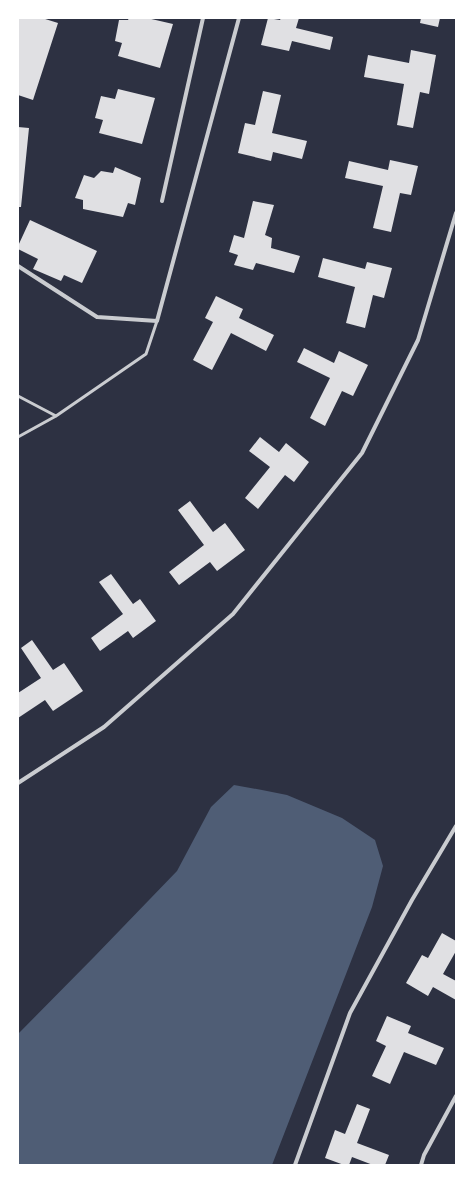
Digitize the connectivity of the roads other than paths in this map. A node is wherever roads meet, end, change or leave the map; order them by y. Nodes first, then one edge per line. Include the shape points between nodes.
1 (203, 18) edge
2 (238, 18) edge
3 (162, 201) dead end
4 (456, 213) edge
5 (18, 266) edge
6 (157, 321) junction
7 (18, 396) edge
8 (56, 416) junction
9 (18, 437) edge
10 (18, 783) edge
11 (456, 826) edge
12 (456, 1096) edge
13 (295, 1165) edge
14 (421, 1165) edge

1 - 3 street
2 - 6 street
4 - 10 street via 418,340 362,453 233,614 104,727
5 - 6 street via 97,317
6 - 8 lane via 146,354
7 - 8 lane
8 - 9 lane
11 - 13 street via 350,1013
12 - 14 street

